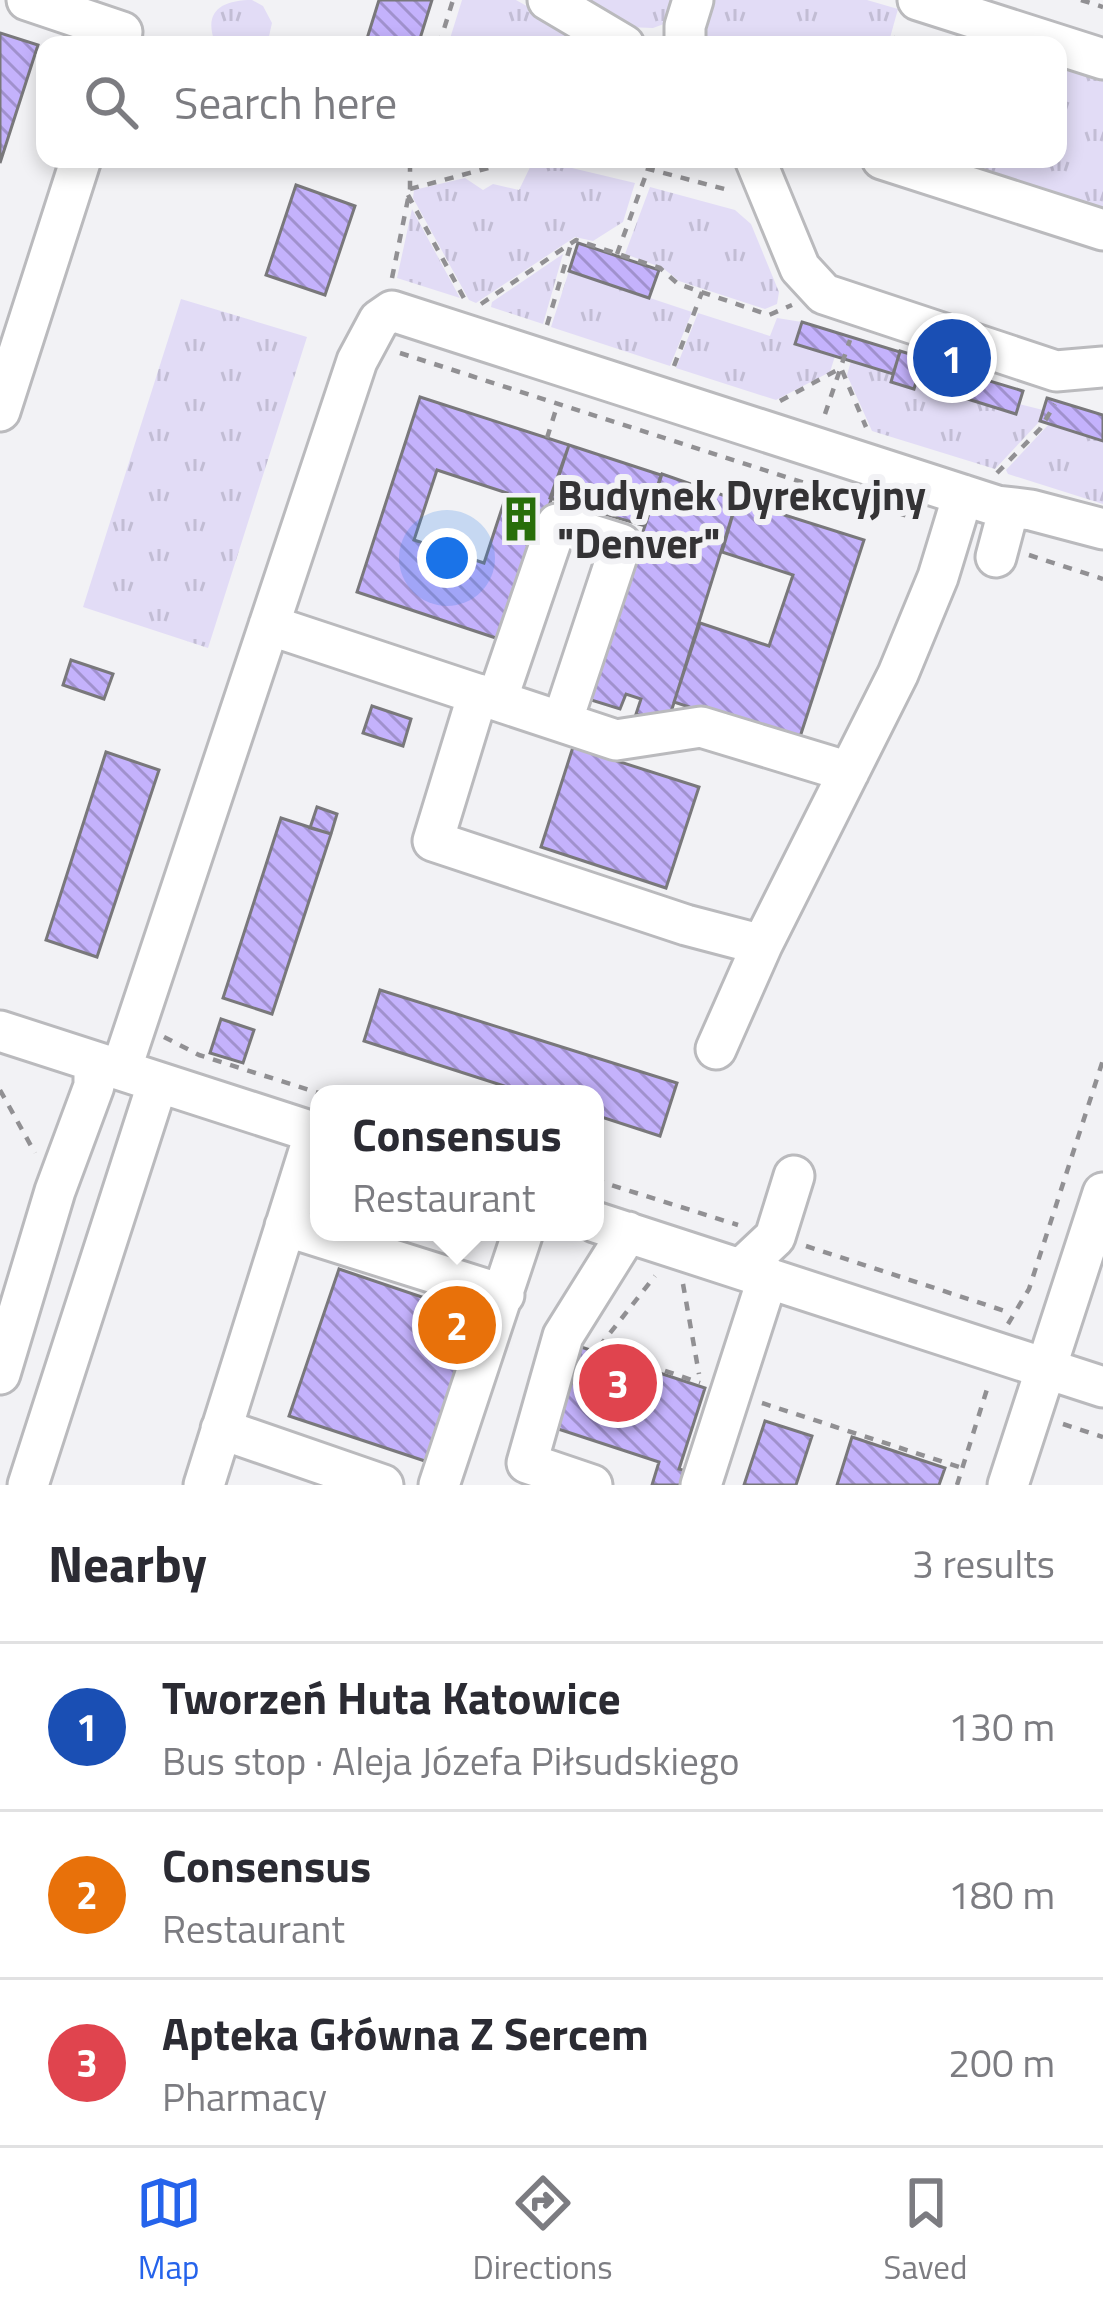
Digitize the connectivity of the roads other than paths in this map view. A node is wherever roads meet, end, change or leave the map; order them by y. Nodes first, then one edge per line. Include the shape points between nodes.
1 (27, 0) edge
2 (548, 0) edge
3 (693, 0) edge
4 (918, 0) edge
5 (124, 26) edge
6 (609, 36) edge
7 (687, 36) edge
8 (1031, 36) edge
9 (1067, 48) edge
10 (1103, 59) edge
11 (78, 168) edge
12 (758, 168) edge
13 (910, 168) edge
14 (1103, 230) edge
15 (1103, 367) edge
16 (0, 411) edge
17 (965, 498) junction
18 (1103, 529) edge
19 (269, 625) junction
20 (488, 697) junction
21 (562, 722) junction
22 (849, 772) junction
23 (762, 945) junction
24 (0, 1031) edge
25 (716, 1049) dead end
26 (107, 1066) junction
27 (158, 1082) junction
28 (310, 1118) edge
29 (310, 1146) edge
30 (794, 1176) dead end
31 (1103, 1193) edge
32 (285, 1226) junction
33 (611, 1227) edge
34 (310, 1234) edge
35 (333, 1241) edge
36 (520, 1241) edge
37 (765, 1276) junction
38 (504, 1295) junction
39 (1046, 1369) junction
40 (0, 1374) edge
41 (1103, 1387) edge
42 (221, 1429) junction
43 (28, 1485) edge
44 (203, 1485) edge
45 (383, 1485) edge
46 (439, 1485) edge
47 (592, 1485) edge
48 (701, 1485) edge
49 (1008, 1485) edge

1 - 5 street
2 - 6 street
3 - 7 street
4 - 8 street
9 - 10 street
11 - 16 street
12 - 15 street via 800,268 824,293 1056,370
13 - 14 street
17 - 18 street via 1002,537 1031,510
17 - 19 street via 392,311 366,342
17 - 22 street via 898,674
19 - 20 street
19 - 26 street via 136,1023
20 - 21 street
20 - 21 street via 557,524 621,544
20 - 23 street via 433,841
21 - 22 street via 616,740 701,727
22 - 23 street
23 - 25 street
24 - 26 street
26 - 27 street
26 - 40 street via 56,1190
27 - 28 street
27 - 43 street
29 - 32 street
30 - 37 street
31 - 39 street
32 - 34 street
32 - 42 street
33 - 37 street
33 - 47 street via 581,1342 527,1463
35 - 38 street
36 - 38 street
37 - 39 street
37 - 48 street via 716,1388
38 - 46 street
39 - 41 street
39 - 49 street
42 - 44 street
42 - 45 street

